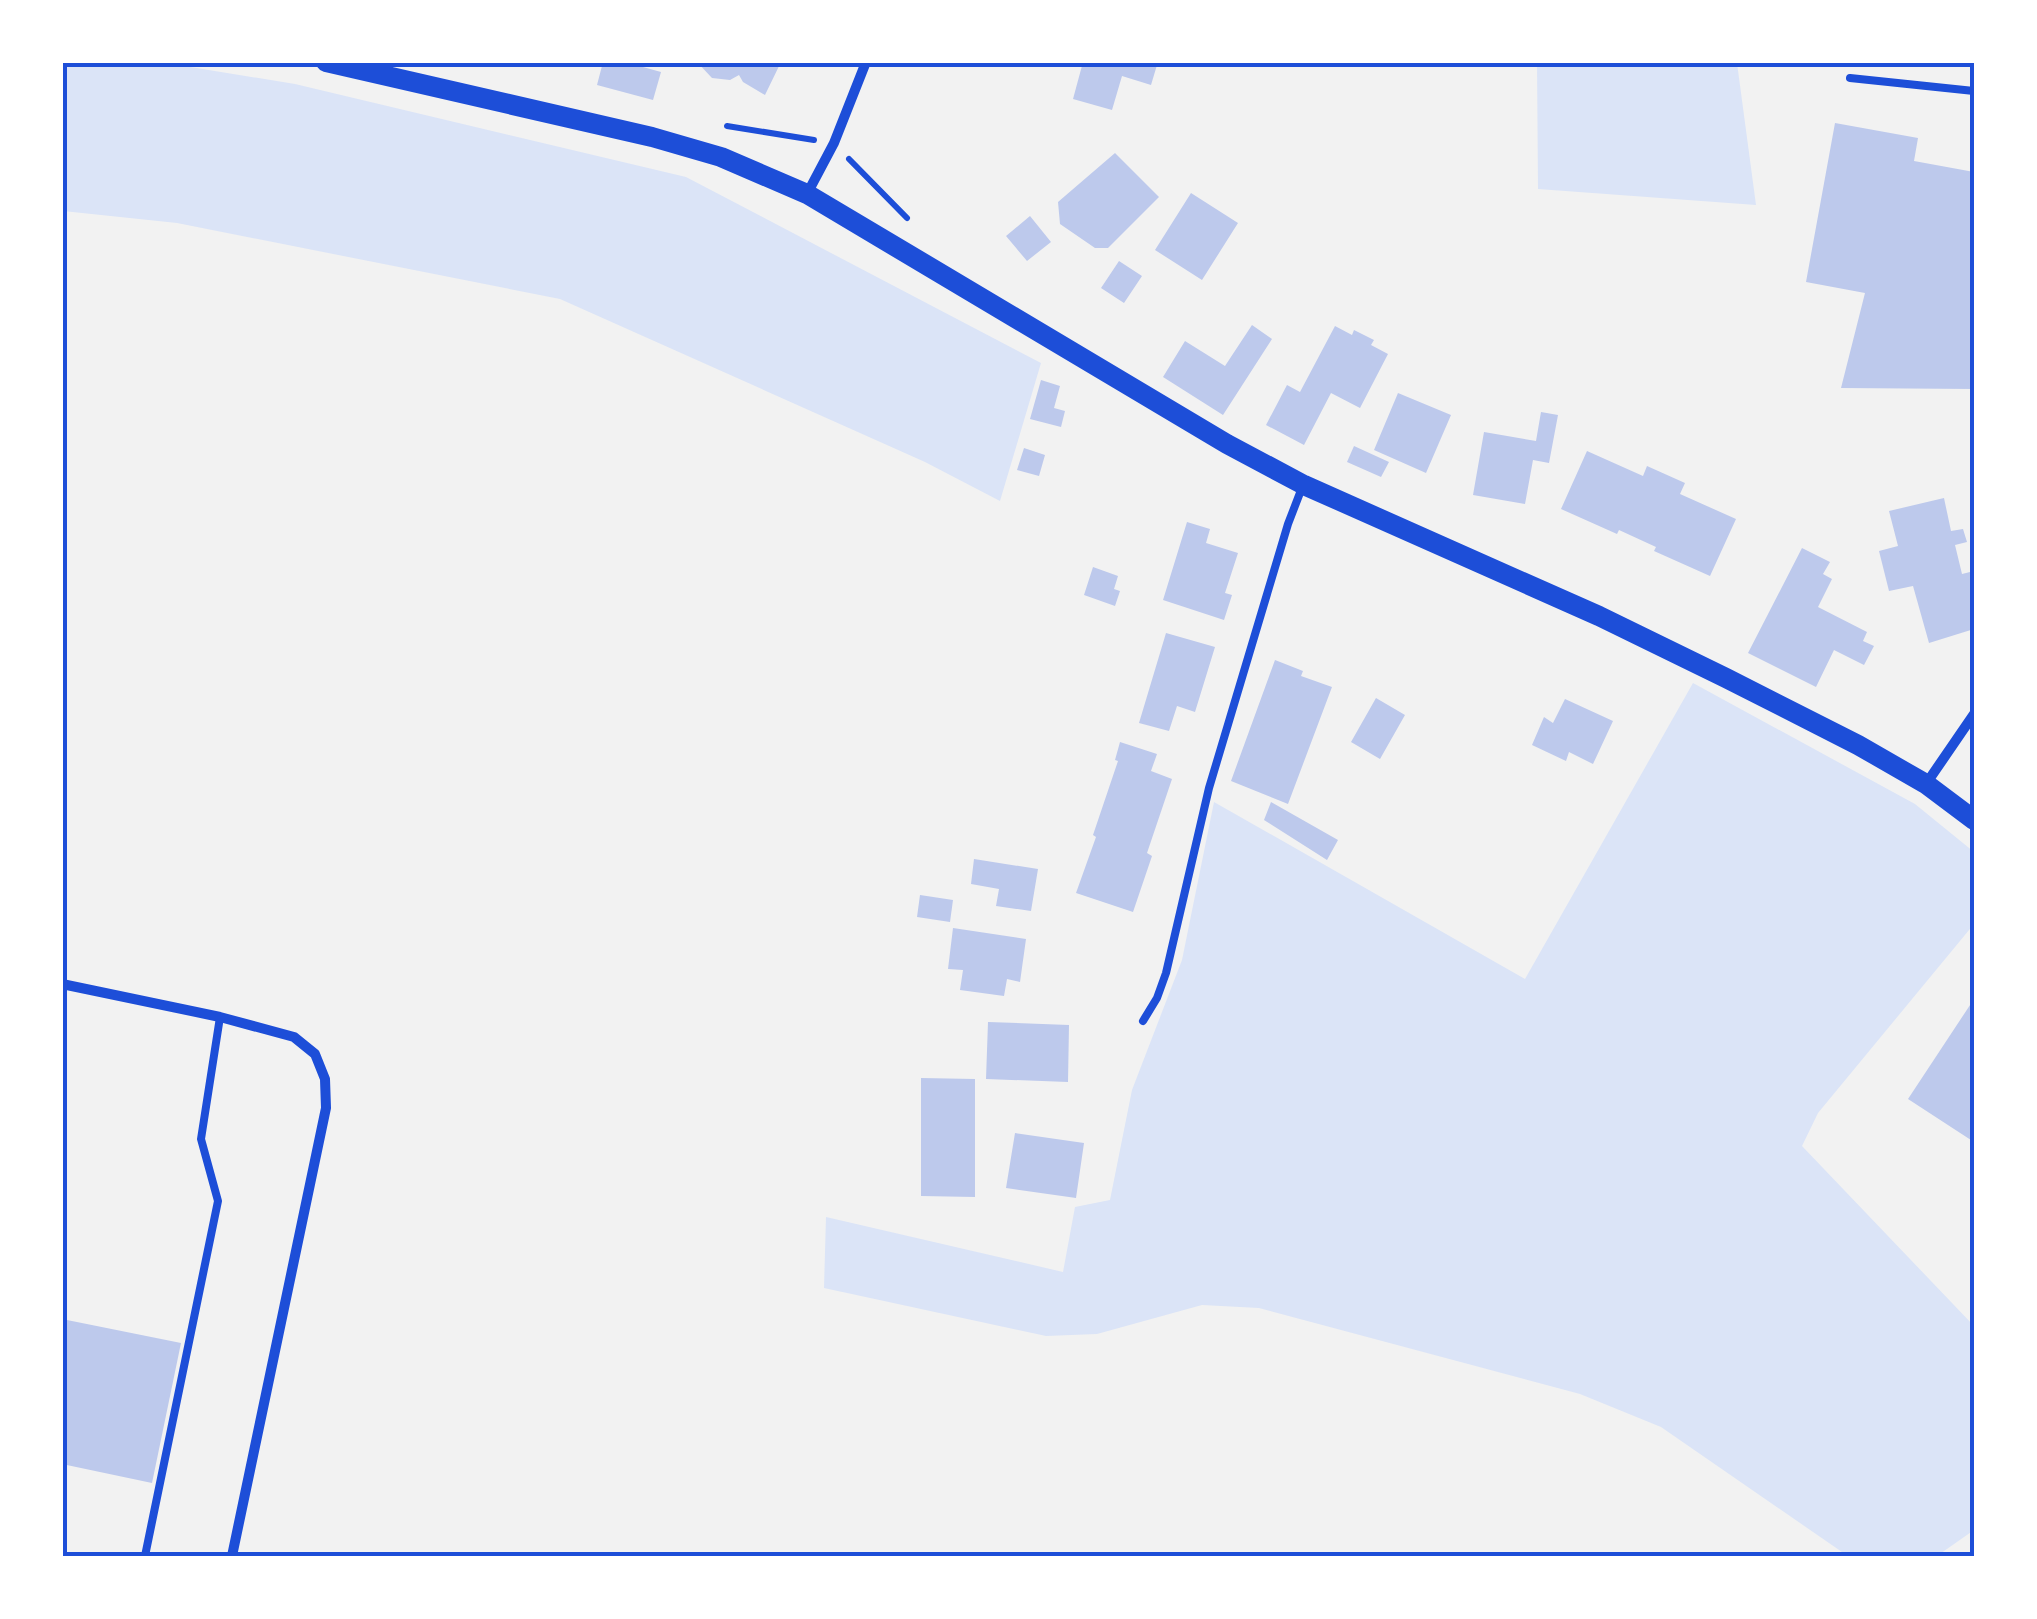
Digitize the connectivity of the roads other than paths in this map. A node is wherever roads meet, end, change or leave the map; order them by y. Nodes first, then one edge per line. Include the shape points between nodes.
1 (326, 62) edge
2 (866, 62) edge
3 (1850, 78) dead end
4 (1974, 91) edge
5 (807, 194) junction
6 (1304, 485) junction
7 (1974, 714) edge
8 (1926, 784) junction
9 (1974, 820) edge
10 (62, 984) edge
11 (220, 1017) junction
12 (1143, 1021) dead end
13 (145, 1556) edge
14 (232, 1556) edge

1 - 5 main road via 652,137 721,157
2 - 5 street
3 - 4 lane
5 - 6 main road
6 - 8 main road via 1599,616
6 - 12 lane via 1208,788 1166,973
7 - 8 street
8 - 9 main road
10 - 11 street
11 - 13 lane via 201,1138 218,1202
11 - 14 street via 294,1038 314,1054 325,1078 326,1108

